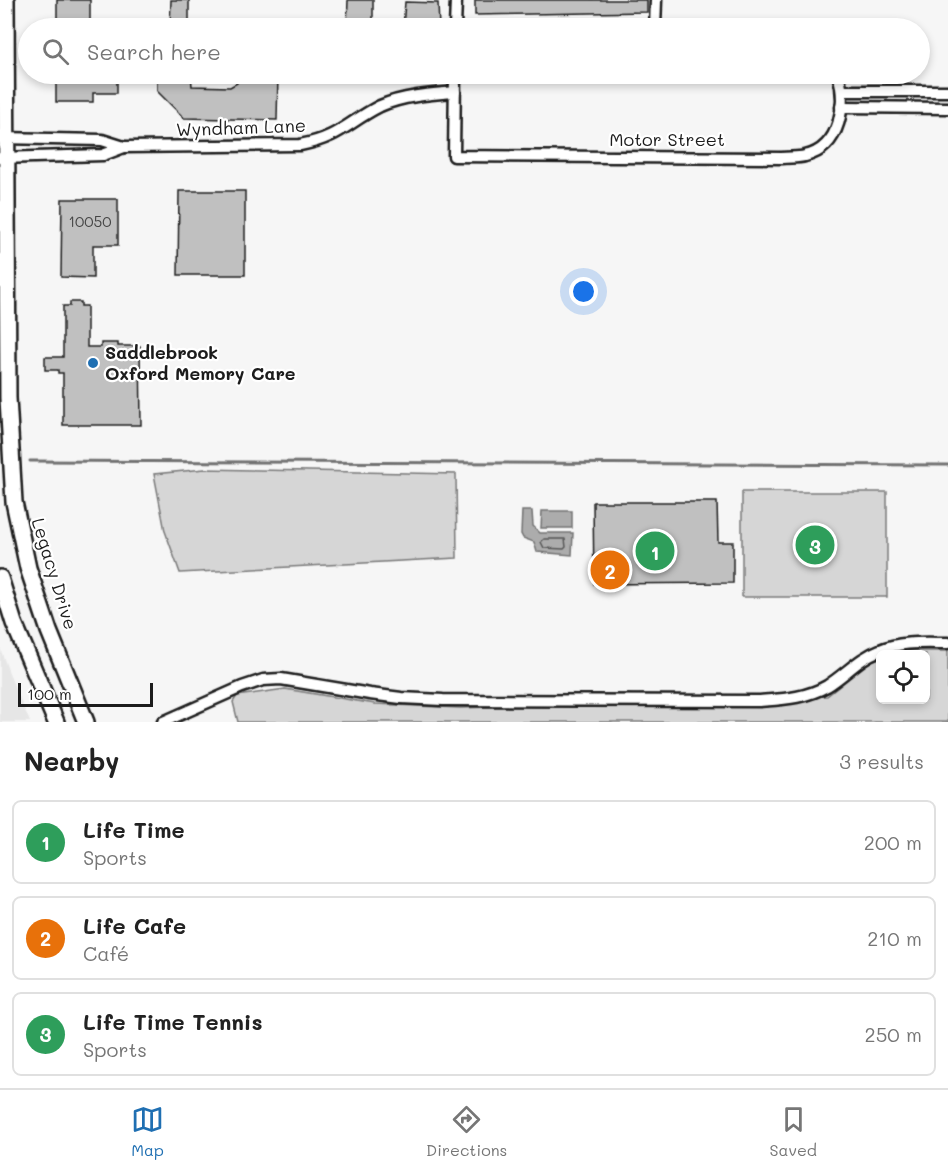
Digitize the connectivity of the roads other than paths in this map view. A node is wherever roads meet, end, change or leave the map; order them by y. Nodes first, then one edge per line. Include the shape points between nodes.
1 (6, 0) edge
2 (456, 0) edge
3 (656, 0) edge
4 (455, 18) edge
5 (655, 18) edge
6 (454, 84) edge
7 (840, 84) edge
8 (948, 91) edge
9 (454, 92) junction
10 (842, 99) junction
11 (948, 108) edge
12 (3, 138) edge
13 (124, 147) junction
14 (3, 157) edge
15 (4, 418) edge
16 (0, 578) edge
17 (948, 642) edge
18 (56, 722) edge
19 (86, 722) edge
20 (163, 722) edge

1 - 12 main road, Legacy Drive
2 - 4 street
3 - 5 street
6 - 9 street
7 - 10 street
8 - 10 street
9 - 10 street, Motor Street via 454,156 806,156 829,143 839,124
9 - 13 street, Wyndham Lane via 381,106 339,133 300,145
10 - 11 street
12 - 13 street, Wyndham Lane via 102,140
12 - 14 main road, Legacy Drive
13 - 14 street, Wyndham Lane via 103,155
14 - 15 main road, Legacy Drive
15 - 19 main road, Legacy Drive via 25,557 49,631
16 - 18 main road via 14,623
17 - 20 street via 897,644 881,649 860,659 829,685 796,698 433,699 370,694 280,679 242,687

